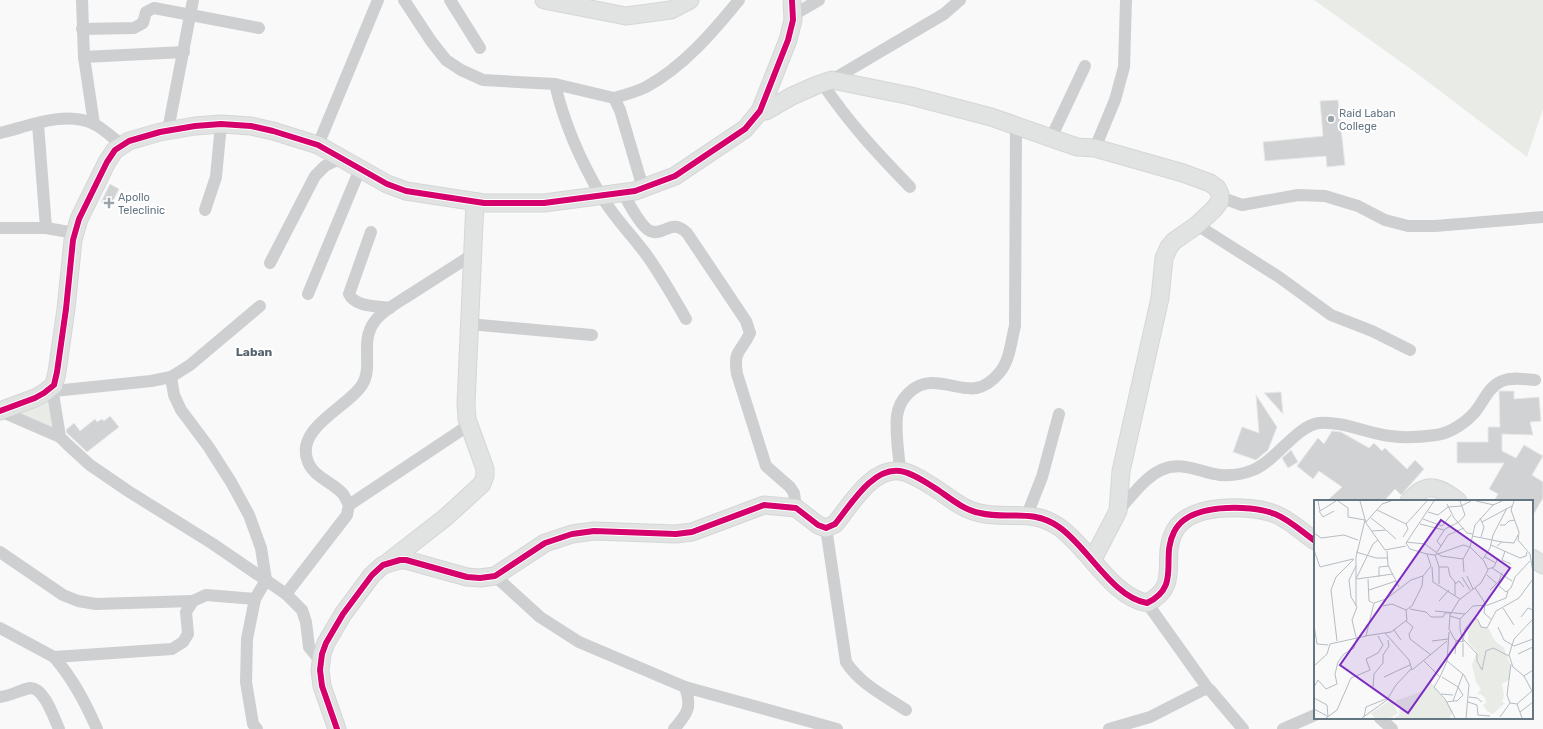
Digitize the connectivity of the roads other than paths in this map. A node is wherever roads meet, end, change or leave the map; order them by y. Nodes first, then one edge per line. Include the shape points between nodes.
1 (82, 0) edge
2 (193, 0) edge
3 (378, 0) edge
4 (404, 0) edge
5 (450, 0) edge
6 (544, 0) edge
7 (690, 0) edge
8 (738, 0) edge
9 (819, 0) edge
10 (960, 0) edge
11 (1126, 0) edge
12 (793, 8) edge
13 (190, 14) junction
14 (259, 28) dead end
15 (82, 29) junction
16 (480, 48) dead end
17 (184, 52) junction
18 (84, 57) junction
19 (1085, 66) dead end
20 (827, 82) junction
21 (555, 84) junction
22 (614, 98) junction
23 (760, 110) junction
24 (38, 124) junction
25 (94, 124) junction
26 (221, 124) junction
27 (1016, 126) junction
28 (168, 130) junction
29 (0, 133) edge
30 (1051, 138) junction
31 (122, 145) junction
32 (318, 145) junction
33 (1095, 148) junction
34 (341, 158) junction
35 (360, 169) junction
36 (910, 187) dead end
37 (643, 188) junction
38 (623, 193) junction
39 (601, 196) junction
40 (1220, 197) junction
41 (475, 202) junction
42 (205, 210) dead end
43 (1543, 217) edge
44 (1197, 226) junction
45 (0, 228) edge
46 (46, 228) junction
47 (371, 232) dead end
48 (75, 233) junction
49 (472, 255) junction
50 (270, 263) dead end
51 (308, 294) dead end
52 (260, 306) dead end
53 (390, 308) junction
54 (686, 320) dead end
55 (469, 324) junction
56 (592, 335) dead end
57 (1410, 350) dead end
58 (172, 377) junction
59 (1534, 380) dead end
60 (53, 389) junction
61 (0, 411) edge
62 (1059, 414) dead end
63 (469, 425) junction
64 (60, 437) junction
65 (900, 471) junction
66 (1409, 500) edge
67 (1457, 500) edge
68 (349, 504) junction
69 (796, 508) junction
70 (1118, 511) junction
71 (1027, 516) junction
72 (826, 528) junction
73 (1314, 540) edge
74 (0, 552) edge
75 (1093, 559) junction
76 (1533, 559) edge
77 (1543, 564) edge
78 (383, 565) junction
79 (495, 576) junction
80 (266, 580) junction
81 (286, 594) junction
82 (255, 599) junction
83 (193, 601) junction
84 (1147, 603) junction
85 (0, 628) edge
86 (54, 657) junction
87 (320, 660) junction
88 (685, 687) junction
89 (1209, 690) junction
90 (0, 697) edge
91 (906, 710) dead end
92 (1314, 715) edge
93 (1381, 719) edge
94 (59, 729) edge
95 (97, 729) edge
96 (257, 729) edge
97 (337, 729) edge
98 (674, 729) edge
99 (838, 729) edge
100 (1109, 729) edge
101 (1243, 729) edge
102 (1283, 729) edge
103 (1392, 729) edge

1 - 15 street
2 - 13 street
3 - 32 street
4 - 21 street via 446,60 461,70 483,80
5 - 16 street
6 - 7 street via 626,16 671,10
8 - 22 street via 718,25 663,77 646,87
9 - 12 street
10 - 20 street via 944,14
11 - 33 street via 1124,67 1115,100
12 - 23 street via 788,40
13 - 14 street
13 - 15 street via 154,8 146,12 142,23 134,28
13 - 17 street
15 - 18 street
17 - 18 street
17 - 28 street
18 - 25 street
19 - 30 street
20 - 23 street via 792,96 766,111
20 - 27 street via 911,96
20 - 36 street via 843,114
21 - 22 street
21 - 39 street via 570,133
22 - 37 street via 620,110
23 - 37 street via 746,129 726,143 675,176
24 - 25 street via 75,118
24 - 29 street
24 - 46 street
25 - 31 street
26 - 28 street
26 - 32 street via 251,126
26 - 42 street via 216,177
27 - 30 street
27 - 65 street via 1015,326 1008,357 1000,372 987,383 975,388 964,390 932,383 921,385 909,392 901,402 897,417
28 - 31 street
30 - 33 street via 1077,147
31 - 48 street via 111,156 100,174
32 - 34 street
33 - 40 street via 1210,183 1218,188
34 - 35 street
34 - 50 street via 325,166 315,176
35 - 41 street via 386,184 406,191
35 - 51 street
37 - 38 street
38 - 39 street
38 - 69 street via 649,231 656,232 674,226 687,234 746,321 750,333 737,352 736,374 766,466 790,487
39 - 41 street via 532,204
39 - 54 street via 648,256
40 - 43 street via 1242,205 1298,195 1325,196 1358,206 1385,220 1408,226
40 - 44 street via 1214,209
41 - 49 street
44 - 57 street via 1279,277 1331,315
44 - 70 street via 1174,241 1168,247 1164,258 1160,298 1121,471
45 - 46 street
46 - 48 street
47 - 53 street via 349,294 352,300 358,303
48 - 60 street via 72,240 58,372
49 - 53 street
49 - 55 street
52 - 58 street
53 - 68 street via 374,321 368,335 367,373 363,385 317,426 307,443 306,458 314,472 342,494
55 - 56 street
55 - 63 street via 466,404
58 - 60 street
58 - 80 street via 174,395 181,410 208,446 249,515 261,548
59 - 70 street via 1512,378 1500,382 1464,422 1436,435 1391,437 1332,422 1317,423 1254,470 1219,475 1194,467 1178,466 1163,469 1151,476
60 - 61 street
60 - 64 street
61 - 64 street
62 - 71 street via 1042,477
63 - 68 street
63 - 78 street via 482,461 485,476 482,484
64 - 80 street via 90,465
65 - 71 street via 918,478 981,514
65 - 72 street via 885,473 870,482 835,524
66 - 67 street via 1424,488 1435,487
68 - 81 street via 347,515
69 - 72 street
69 - 79 street via 764,505 707,527 676,534 594,531 572,534 545,544
70 - 75 street
71 - 75 street via 1043,519 1058,527
72 - 91 street via 846,662 861,680
73 - 84 street via 1291,522 1274,514 1242,508 1210,509 1190,516 1174,530 1171,538 1168,555 1169,579 1162,592
74 - 83 street via 64,595 78,601 96,604
75 - 84 street via 1123,592 1136,601
76 - 77 street
78 - 79 street via 406,560 467,577
78 - 87 street via 372,575 343,614 326,643
79 - 88 street via 540,617 572,639
80 - 81 street
80 - 82 street
81 - 87 street via 302,610 309,647
82 - 83 street via 206,595
82 - 96 street via 247,639 246,682 253,724
83 - 86 street via 186,612 188,634 183,642 172,649
84 - 89 street
85 - 86 street
86 - 95 street via 69,674
87 - 97 street via 322,686
88 - 98 street via 690,700 686,713
88 - 99 street
89 - 100 street via 1205,689 1150,717
89 - 101 street
90 - 94 street via 35,688 41,693
92 - 102 street
93 - 103 street

